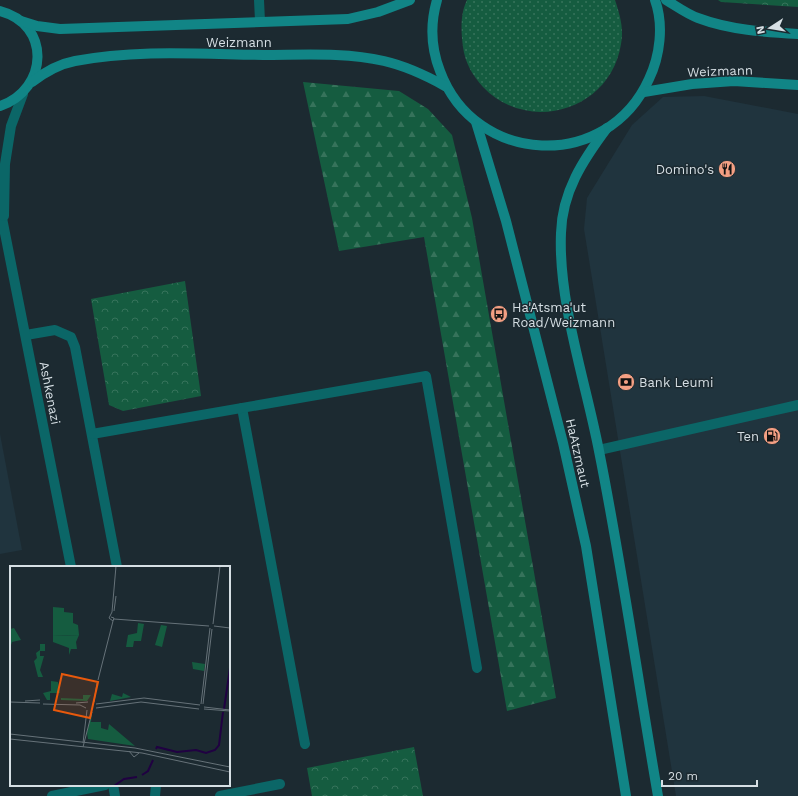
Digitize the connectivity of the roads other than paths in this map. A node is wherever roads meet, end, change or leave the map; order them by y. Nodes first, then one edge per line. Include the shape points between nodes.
1 (259, 0) edge
2 (410, 0) edge
3 (437, 0) edge
4 (655, 0) edge
5 (666, 0) edge
6 (0, 11) edge
7 (20, 21) junction
8 (260, 22) junction
9 (798, 34) edge
10 (32, 82) junction
11 (798, 85) edge
12 (445, 86) junction
13 (644, 92) junction
14 (23, 94) junction
15 (0, 106) edge
16 (476, 122) junction
17 (607, 128) junction
18 (0, 208) edge
19 (4, 224) junction
20 (26, 335) junction
21 (798, 405) edge
22 (242, 408) junction
23 (92, 434) junction
24 (599, 450) junction
25 (71, 566) edge
26 (117, 566) edge
27 (477, 668) dead end
28 (305, 744) dead end
29 (280, 784) dead end
30 (100, 786) edge
31 (113, 786) edge
32 (156, 786) edge
33 (52, 796) edge
34 (115, 796) edge
35 (155, 796) edge
36 (220, 796) edge
37 (626, 796) edge
38 (658, 796) edge

1 - 8 street
2 - 8 street, Weizmann via 378,12 348,19
3 - 12 street via 432,35 435,60
4 - 13 street via 658,7 660,36 656,65
5 - 9 street via 696,18 725,26
6 - 7 street
7 - 8 street, Weizmann via 60,29
7 - 10 street via 31,33 36,44 37,68
10 - 12 street, Weizmann via 49,70 74,61 140,54 326,56 383,60 414,70
10 - 14 street
11 - 13 street, Weizmann via 734,81 692,84
12 - 16 street via 462,109
13 - 17 street via 624,116
14 - 15 street
14 - 19 street, Ashkenazi via 11,126 5,164
16 - 17 street via 509,140 539,146 570,144
16 - 37 street, HaAtzmaut via 508,229 563,443 584,539
17 - 24 street, HaAtzmaut via 585,156 572,181 561,232 561,268 569,315
18 - 19 street, Ashkenazi
19 - 20 street, Ashkenazi
20 - 23 street via 55,330 71,338
20 - 25 street, Ashkenazi
21 - 24 street
22 - 23 street
22 - 27 street via 426,376
22 - 28 street
23 - 26 street
24 - 38 street, HaAtzmaut
29 - 36 street
30 - 33 street
31 - 34 street
32 - 35 street

